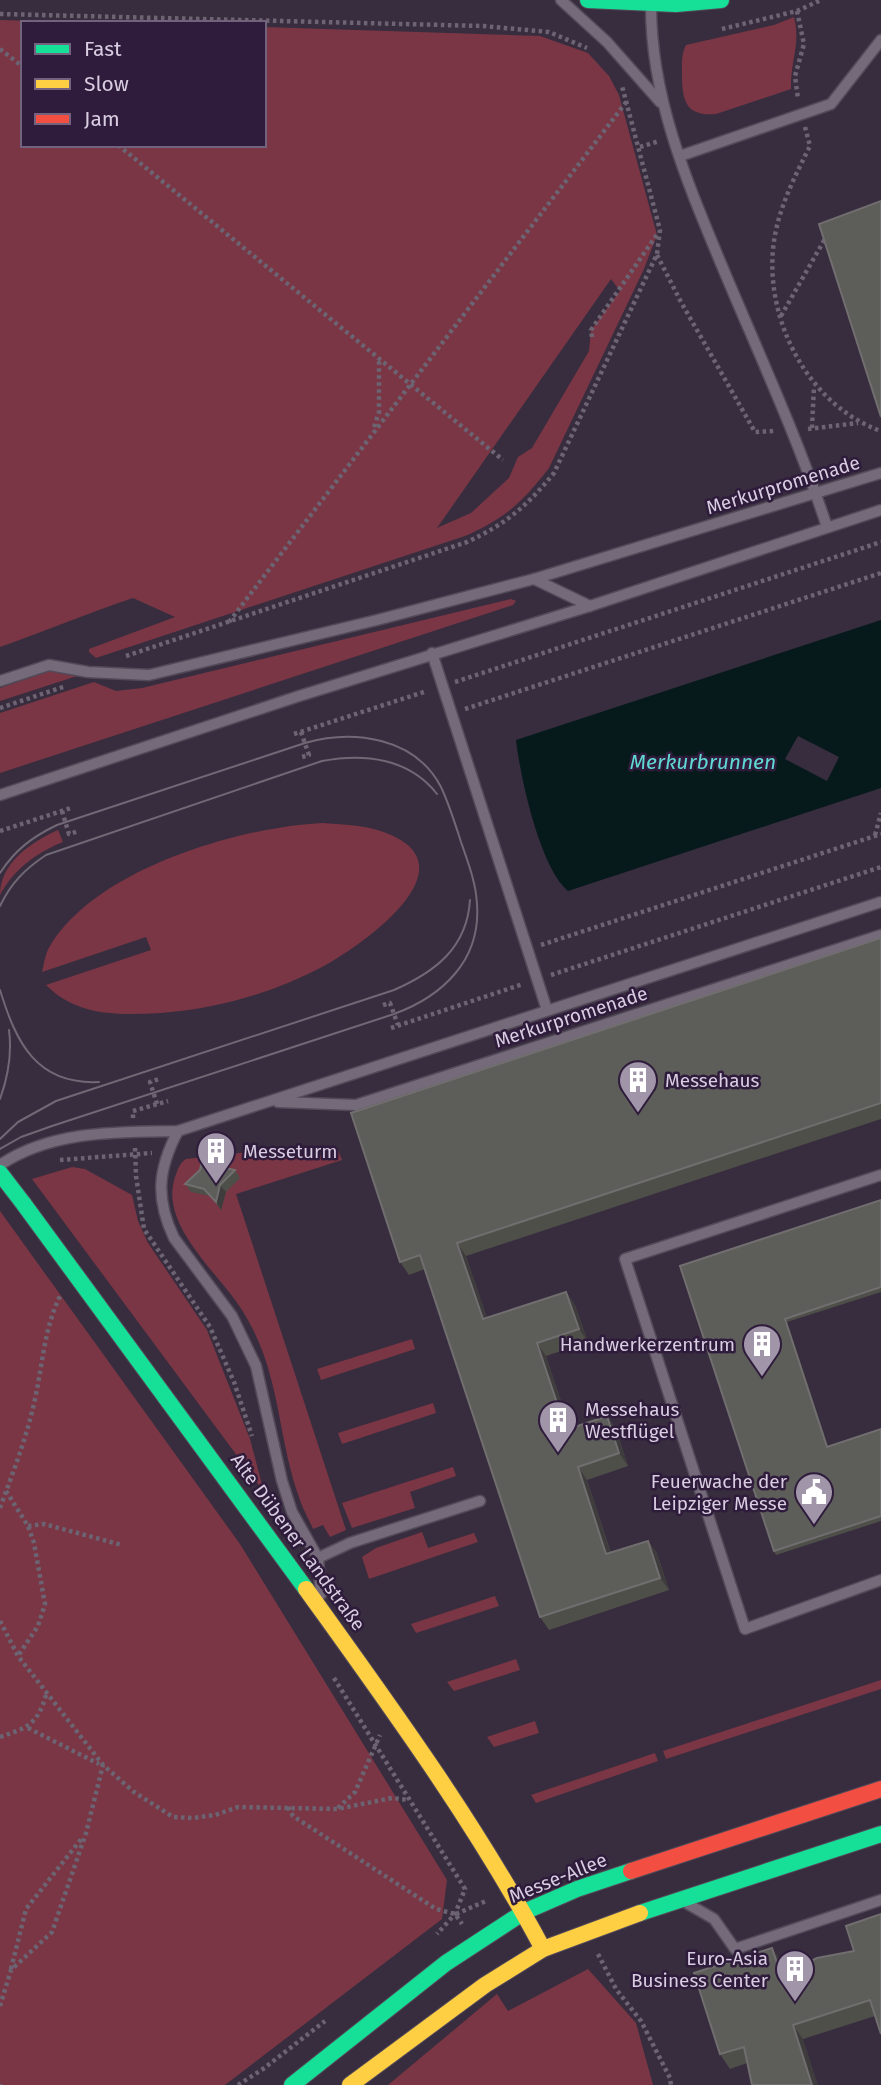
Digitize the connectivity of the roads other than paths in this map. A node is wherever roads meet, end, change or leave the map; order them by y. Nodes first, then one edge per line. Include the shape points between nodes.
1 (561, 0) edge
2 (588, 0) edge
3 (721, 0) edge
4 (651, 4) junction
5 (881, 40) edge
6 (662, 104) junction
7 (680, 156) junction
8 (881, 473) edge
9 (816, 493) junction
10 (881, 510) edge
11 (827, 527) junction
12 (534, 579) junction
13 (590, 606) junction
14 (432, 653) junction
15 (0, 681) edge
16 (0, 795) edge
17 (881, 902) edge
18 (881, 935) edge
19 (547, 1010) junction
20 (268, 1102) junction
21 (178, 1131) junction
22 (0, 1165) edge
23 (0, 1173) edge
24 (881, 1175) edge
25 (480, 1501) dead end
26 (318, 1558) junction
27 (881, 1580) edge
28 (322, 1611) junction
29 (881, 1789) edge
30 (881, 1834) edge
31 (680, 1899) junction
32 (881, 1900) edge
33 (524, 1912) junction
34 (543, 1949) junction
35 (292, 2085) edge
36 (350, 2085) edge

1 - 6 lane via 607,42
2 - 4 main road
3 - 4 main road
4 - 6 lane
5 - 7 lane via 831,104
6 - 7 lane
7 - 9 lane
8 - 9 lane, Merkurpromenade
9 - 11 lane
9 - 12 lane, Merkurpromenade
10 - 11 lane
11 - 13 lane
12 - 13 lane
12 - 15 lane, Merkurpromenade via 149,675 49,665
13 - 14 lane
14 - 16 lane
14 - 19 lane, Merkurpromenade
17 - 19 lane, Merkurpromenade
18 - 20 lane, Merkurpromenade via 356,1105
19 - 20 lane, Merkurpromenade
20 - 21 lane, Merkurpromenade
21 - 22 lane, Merkurpromenade via 86,1134 14,1155
21 - 26 lane via 167,1152 160,1195 167,1223 232,1316 256,1366 285,1491
23 - 28 main road, Alte Dübener Landstraße, bridge
24 - 27 lane via 625,1259 745,1629
25 - 26 lane via 350,1543
26 - 28 lane
28 - 33 main road, Alte Dübener Landstraße via 445,1784
29 - 33 main road, Messe-Allee via 577,1889
30 - 31 main road
31 - 32 lane via 715,1919 735,1949
31 - 34 main road
33 - 34 main road, Alte Dübener Landstraße
33 - 35 main road, Messe-Allee via 446,1963
34 - 36 main road via 485,1985

